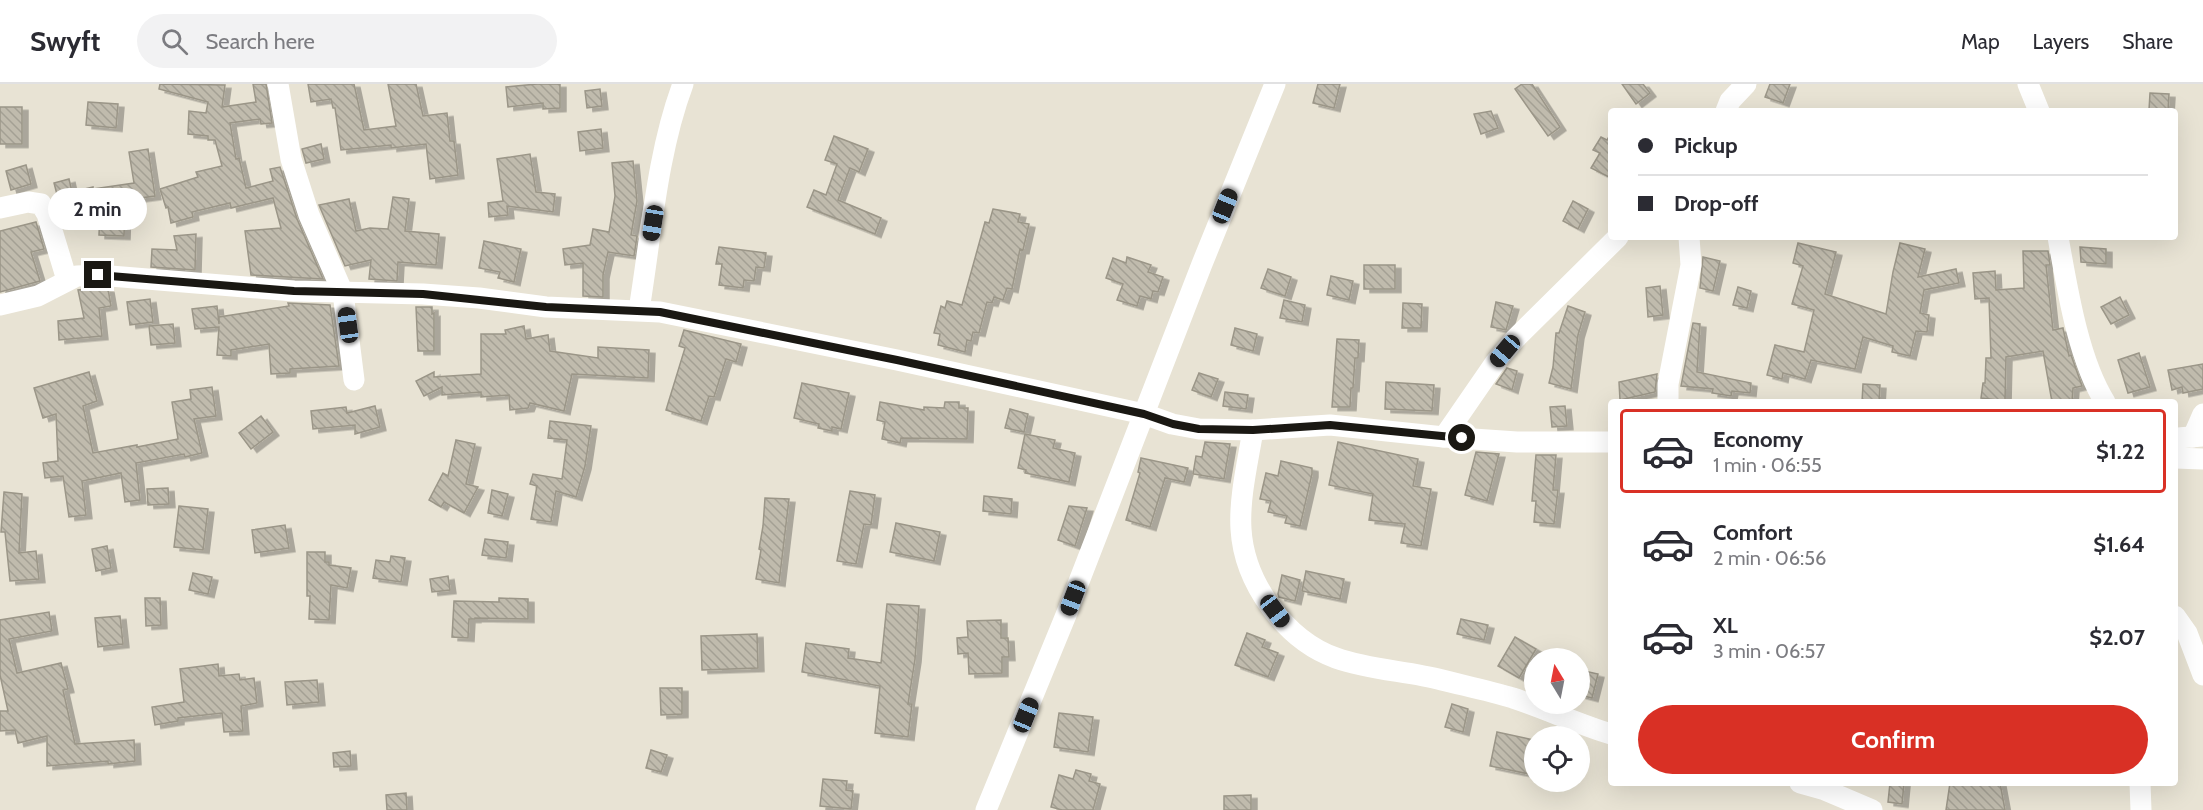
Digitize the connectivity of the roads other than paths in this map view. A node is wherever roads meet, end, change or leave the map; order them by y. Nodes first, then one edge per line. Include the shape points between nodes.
1 (278, 84) edge
2 (683, 84) edge
3 (1275, 84) edge
4 (1746, 84) edge
5 (2028, 84) edge
6 (1727, 108) edge
7 (2037, 108) edge
8 (0, 208) edge
9 (1615, 240) edge
10 (1689, 240) edge
11 (2059, 240) edge
12 (67, 279) junction
13 (343, 293) junction
14 (0, 305) edge
15 (639, 310) junction
16 (354, 380) dead end
17 (1668, 399) edge
18 (2104, 399) edge
19 (1144, 414) junction
20 (2203, 414) edge
21 (1253, 430) junction
22 (1444, 437) junction
23 (2190, 437) edge
24 (1608, 442) edge
25 (2178, 458) edge
26 (2203, 459) edge
27 (2178, 620) edge
28 (2203, 675) edge
29 (1608, 733) edge
30 (1811, 786) edge
31 (2140, 786) edge
32 (986, 810) edge
33 (1872, 810) edge
34 (2141, 810) edge

1 - 13 street via 291,159 309,215
2 - 15 street via 664,146
3 - 19 street
4 - 6 street
5 - 7 street
8 - 12 street via 28,202 41,204
9 - 22 street via 1515,339
10 - 17 street via 1691,265
11 - 18 street via 2072,311 2086,359
12 - 13 street via 98,275
12 - 14 street via 38,296
13 - 15 street via 434,295 546,307
13 - 16 street
15 - 19 street via 897,360
19 - 21 street via 1199,429
19 - 32 street
20 - 23 street
21 - 22 street via 1330,425
21 - 29 street via 1241,514 1242,545 1265,598 1285,624 1308,644 1335,658 1511,698
22 - 24 street
25 - 26 street
27 - 28 street
30 - 33 street
31 - 34 street

